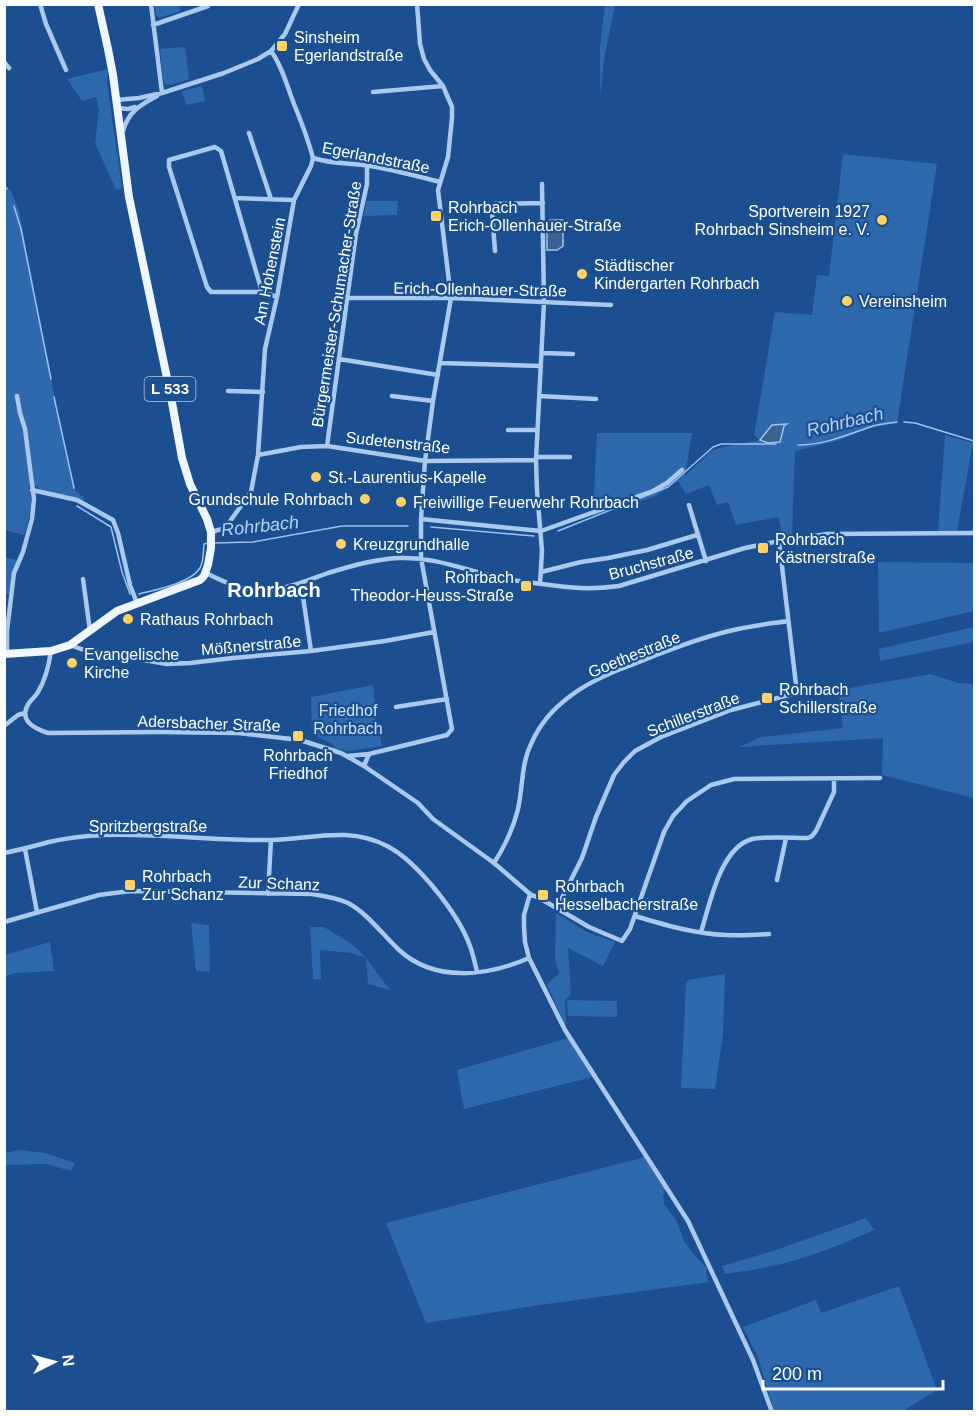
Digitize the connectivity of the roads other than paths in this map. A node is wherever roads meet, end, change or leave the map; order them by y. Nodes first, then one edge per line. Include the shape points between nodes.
1 (39, 4) edge
2 (98, 4) edge
3 (150, 4) edge
4 (208, 4) edge
5 (299, 4) edge
6 (417, 4) edge
7 (153, 25) junction
8 (271, 51) junction
9 (4, 62) edge
10 (9, 68) dead end
11 (66, 70) dead end
12 (443, 86) junction
13 (373, 92) dead end
14 (162, 93) junction
15 (116, 104) junction
16 (137, 107) junction
17 (249, 133) dead end
18 (121, 139) junction
19 (313, 158) junction
20 (367, 166) junction
21 (440, 182) junction
22 (542, 184) dead end
23 (235, 198) junction
24 (271, 199) junction
25 (294, 200) junction
26 (543, 203) junction
27 (495, 251) dead end
28 (262, 292) junction
29 (277, 297) junction
30 (348, 298) junction
31 (451, 298) junction
32 (544, 302) junction
33 (611, 305) dead end
34 (542, 353) junction
35 (573, 354) dead end
36 (339, 359) junction
37 (440, 363) junction
38 (540, 366) junction
39 (438, 375) junction
40 (228, 391) dead end
41 (263, 392) junction
42 (17, 396) dead end
43 (393, 396) dead end
44 (539, 396) junction
45 (596, 399) dead end
46 (433, 401) junction
47 (508, 430) dead end
48 (537, 430) junction
49 (327, 446) junction
50 (258, 455) junction
51 (570, 457) dead end
52 (536, 459) junction
53 (425, 461) junction
54 (682, 470) dead end
55 (32, 490) junction
56 (689, 505) dead end
57 (421, 519) junction
58 (541, 531) junction
59 (975, 533) edge
60 (698, 535) junction
61 (211, 540) junction
62 (779, 541) junction
63 (421, 558) junction
64 (706, 561) junction
65 (541, 572) junction
66 (206, 573) junction
67 (83, 579) dead end
68 (301, 583) junction
69 (540, 584) junction
70 (137, 603) junction
71 (788, 621) junction
72 (90, 631) junction
73 (434, 632) junction
74 (70, 645) junction
75 (51, 651) junction
76 (311, 651) junction
77 (5, 654) edge
78 (828, 690) dead end
79 (796, 693) junction
80 (447, 699) junction
81 (396, 707) dead end
82 (25, 713) junction
83 (4, 726) edge
84 (369, 754) junction
85 (347, 756) junction
86 (364, 766) junction
87 (880, 778) dead end
88 (834, 779) junction
89 (786, 838) junction
90 (271, 840) junction
91 (25, 849) junction
92 (4, 853) edge
93 (494, 863) junction
94 (777, 880) dead end
95 (268, 894) junction
96 (530, 894) junction
97 (557, 908) junction
98 (37, 912) junction
99 (635, 916) junction
100 (4, 922) edge
101 (701, 932) junction
102 (769, 934) dead end
103 (530, 958) junction
104 (477, 972) junction
105 (772, 1412) edge

1 - 11 street
2 - 15 main road, L 533
3 - 7 street
4 - 7 street
5 - 8 street via 285,34
6 - 12 street via 423,59
7 - 14 street
8 - 14 street via 247,65
8 - 19 street, Egerlandstraße
9 - 10 street
12 - 13 street
12 - 21 street via 452,118 448,157
14 - 15 street
14 - 16 street
15 - 16 street via 128,109
15 - 18 main road, L 533
16 - 18 street via 129,115
17 - 24 street
18 - 61 main road, L 533 via 126,185 185,470 207,519
19 - 20 street, Egerlandstraße
19 - 25 street, Am Hohenstein
20 - 21 street, Egerlandstraße
20 - 30 street, Bürgermeister-Schumacher-Straße
21 - 31 street
22 - 26 street
23 - 24 street
23 - 28 street
23 - 28 street via 221,151 215,147 169,160 211,292
24 - 25 street
25 - 29 street, Am Hohenstein
26 - 27 street via 495,204
26 - 32 street
28 - 29 street
29 - 41 street, Am Hohenstein via 266,349
30 - 31 street, Erich-Ollenhauer-Straße
30 - 36 street, Bürgermeister-Schumacher-Straße
31 - 32 street, Erich-Ollenhauer-Straße
31 - 37 street
32 - 33 street, Erich-Ollenhauer-Straße
32 - 34 street
34 - 35 street
34 - 38 street
36 - 39 street
36 - 49 street, Bürgermeister-Schumacher-Straße
37 - 38 street
37 - 39 street
38 - 44 street
39 - 46 street
40 - 41 street
41 - 50 street, Am Hohenstein
42 - 55 street
43 - 46 street
44 - 45 street
44 - 48 street
46 - 53 street
47 - 48 street
48 - 52 street
49 - 50 street, Sudetenstraße
49 - 53 street, Sudetenstraße
50 - 61 street, Am Hohenstein via 251,492
51 - 52 street, Sudetenstraße
52 - 53 street, Sudetenstraße
52 - 58 street
53 - 57 street
54 - 58 street via 653,491
55 - 70 street via 77,500 113,520
55 - 77 street via 32,519 14,573
56 - 60 street
57 - 58 street
57 - 63 street
58 - 65 street
59 - 62 street, Bruchstraße via 827,534
60 - 64 street
60 - 65 street via 635,553
61 - 66 main road
62 - 64 street, Bruchstraße
62 - 71 street
63 - 68 street, Bruchstraße via 372,561
63 - 69 street, Bruchstraße
63 - 73 street
64 - 69 street, Bruchstraße via 600,589
65 - 69 street
66 - 68 street, Bruchstraße via 254,590
66 - 70 main road via 200,580
67 - 72 street
68 - 76 street
70 - 72 main road via 117,611
71 - 79 street
71 - 93 street, Goethestraße via 728,631 665,651 615,671 570,696 539,728 530,745 519,808 508,842
72 - 74 main road
73 - 76 street, Mößnerstraße
73 - 80 street
74 - 75 main road
74 - 76 street, Mößnerstraße via 167,663
75 - 77 main road
75 - 82 street via 44,680
78 - 79 street, Schillerstraße
79 - 97 street, Schillerstraße via 732,710 660,737 636,751 614,775 582,858
80 - 81 street
80 - 84 street via 452,729 447,735
82 - 83 street
82 - 85 street, Adersbacher Straße via 35,729 48,733 237,733 300,740
84 - 85 street
84 - 86 street
85 - 86 street, Adersbacher Straße
86 - 93 street, Adersbacher Straße
87 - 88 street
88 - 89 street via 834,792 812,836
88 - 99 street via 734,779 711,785 687,801 664,832
89 - 94 street
89 - 101 street via 754,839 733,851 720,875
90 - 91 street, Spritzbergstraße via 103,835
90 - 95 street
90 - 104 street, Spritzbergstraße via 339,834 363,836 389,846 417,868 442,898 465,935
91 - 92 street, Spritzbergstraße
91 - 98 street
93 - 96 street, Adersbacher Straße
95 - 98 street, Zur Schanz via 130,891
95 - 104 street, Zur Schanz via 331,897 356,908 414,961 437,971
96 - 97 street, Adersbacher Straße
96 - 103 street via 524,915
97 - 99 street, Adersbacher Straße via 622,941
98 - 100 street, Zur Schanz
99 - 101 street
101 - 102 street
103 - 104 street, Zur Schanz
103 - 105 street via 565,1030 688,1221 753,1360

